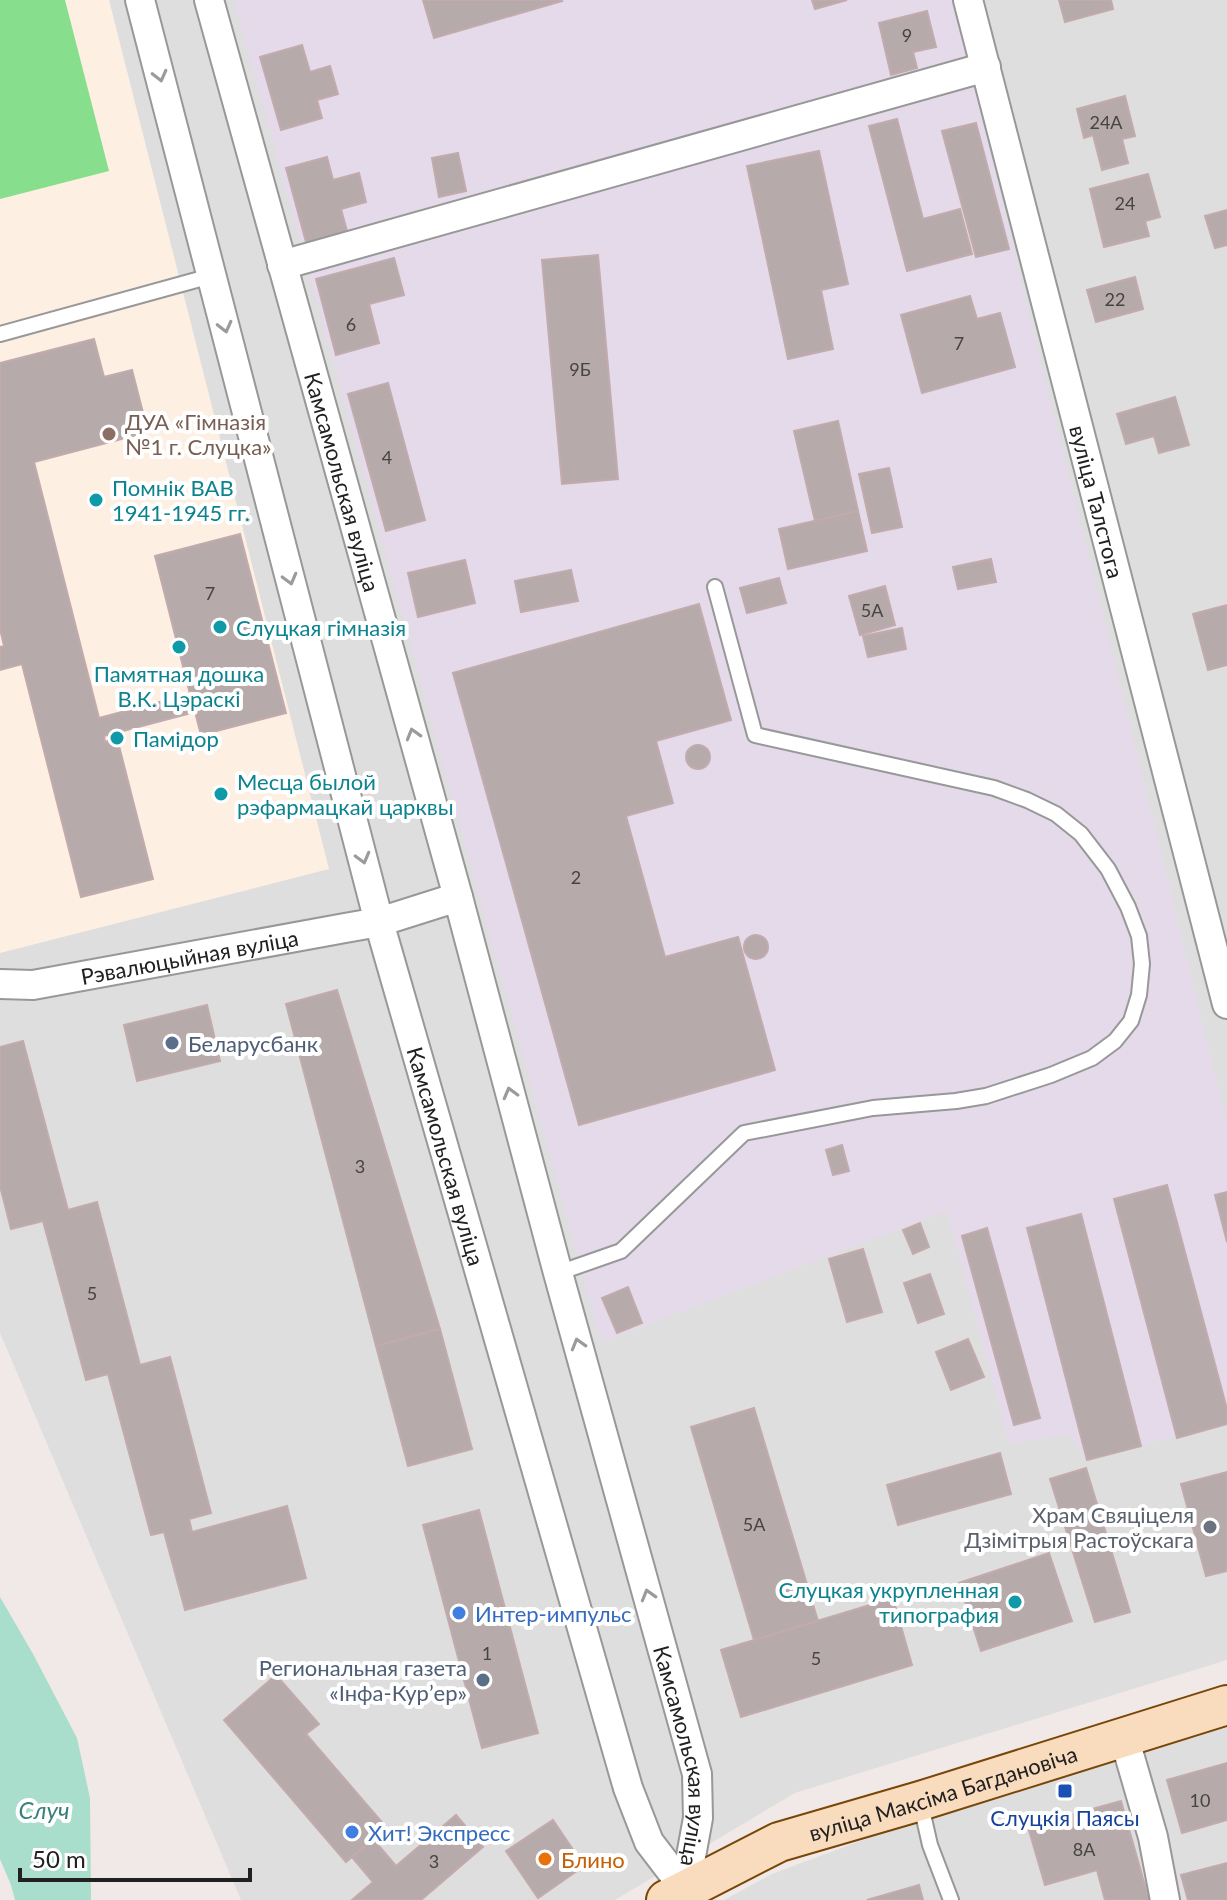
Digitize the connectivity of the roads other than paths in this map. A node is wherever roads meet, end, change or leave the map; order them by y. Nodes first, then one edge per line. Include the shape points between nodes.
1 (140, 0) edge
2 (209, 0) edge
3 (968, 0) edge
4 (986, 67) junction
5 (282, 265) junction
6 (211, 276) junction
7 (0, 334) edge
8 (715, 587) dead end
9 (458, 897) junction
10 (379, 922) junction
11 (0, 984) edge
12 (1227, 1004) edge
13 (558, 1273) junction
14 (1227, 1705) edge
15 (1124, 1737) junction
16 (920, 1801) junction
17 (680, 1896) edge
18 (951, 1900) edge
19 (1165, 1900) edge

1 -> 6 street, Камсамольская вуліца
2 - 5 street, Камсамольская вуліца
3 - 4 street, вуліца Талстога
4 - 5 street
4 - 12 street, вуліца Талстога
9 -> 5 street, Камсамольская вуліца
6 - 7 lane
6 -> 10 street, Камсамольская вуліца
8 - 13 lane via 755,735 994,788 1056,814 1081,834 1128,907 1139,936 1139,995 1131,1021 1115,1041 1092,1058 1051,1075 986,1096 873,1108 744,1133 621,1251
9 - 10 street, Рэвалюцыйная вуліца
13 -> 9 street, Камсамольская вуліца
10 - 11 street, Рэвалюцыйная вуліца via 33,985
10 - 17 street, Камсамольская вуліца via 628,1788 649,1842
17 -> 13 street, Камсамольская вуліца via 698,1818 697,1774
14 - 15 main road, вуліца Максіма Багдановіча
15 - 16 main road, вуліца Максіма Багдановіча
15 - 19 street
16 - 17 main road, вуліца Максіма Багдановіча via 779,1842
16 - 18 lane

